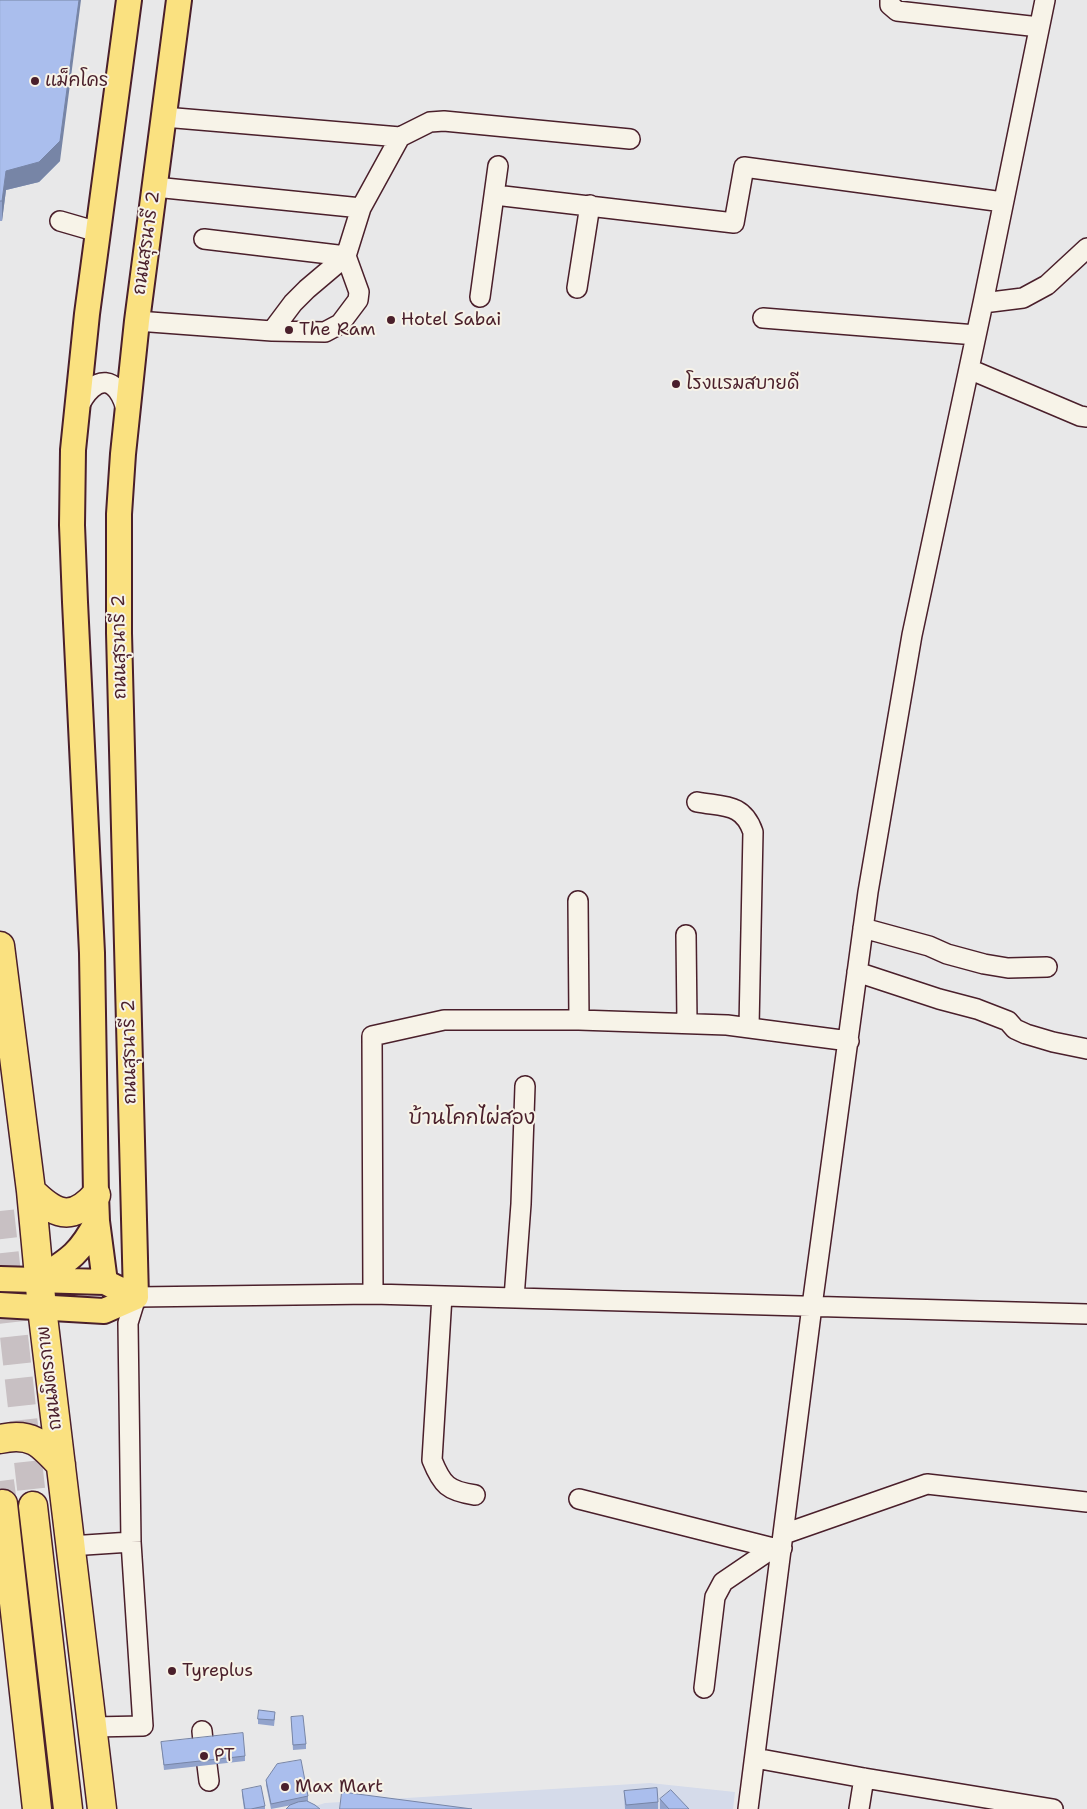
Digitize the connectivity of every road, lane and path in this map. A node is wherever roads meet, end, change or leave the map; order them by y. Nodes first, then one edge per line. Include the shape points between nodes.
1 (129, 0) edge
2 (179, 0) edge
3 (890, 0) edge
4 (1045, 0) edge
5 (1039, 27) junction
6 (164, 117) junction
7 (400, 137) junction
8 (630, 138) dead end
9 (498, 166) dead end
10 (155, 188) junction
11 (496, 195) junction
12 (1003, 202) junction
13 (590, 205) junction
14 (361, 208) junction
15 (60, 220) dead end
16 (98, 232) junction
17 (204, 239) dead end
18 (1087, 248) edge
19 (346, 256) junction
20 (577, 288) dead end
21 (480, 297) dead end
22 (983, 303) junction
23 (763, 318) dead end
24 (137, 322) junction
25 (272, 331) junction
26 (976, 335) junction
27 (969, 369) junction
28 (76, 412) junction
29 (126, 413) junction
30 (1087, 417) edge
31 (697, 802) dead end
32 (578, 901) dead end
33 (863, 928) junction
34 (686, 935) dead end
35 (0, 946) edge
36 (1048, 967) dead end
37 (857, 972) junction
38 (579, 1020) junction
39 (687, 1022) junction
40 (749, 1027) junction
41 (849, 1041) junction
42 (1087, 1049) edge
43 (16, 1070) junction
44 (525, 1086) dead end
45 (0, 1103) edge
46 (31, 1191) junction
47 (96, 1208) junction
48 (39, 1279) junction
49 (0, 1280) edge
50 (105, 1282) junction
51 (373, 1294) junction
52 (442, 1296) junction
53 (136, 1297) junction
54 (514, 1298) junction
55 (0, 1305) edge
56 (812, 1306) junction
57 (42, 1308) junction
58 (1087, 1314) edge
59 (0, 1439) edge
60 (60, 1465) junction
61 (475, 1495) dead end
62 (579, 1499) dead end
63 (1087, 1502) edge
64 (3, 1504) tunnel mouth
65 (33, 1506) tunnel mouth
66 (131, 1542) junction
67 (780, 1543) junction
68 (70, 1546) junction
69 (704, 1688) dead end
70 (92, 1727) junction
71 (755, 1758) junction
72 (864, 1778) junction
73 (953, 1801) edge
74 (37, 1809) edge
75 (68, 1809) edge
76 (102, 1809) edge
77 (748, 1809) edge
78 (859, 1809) edge
79 (1053, 1809) edge

1 - 16 main road, ถนนสุรนารี 2
2 - 6 main road, ถนนสุรนารี 2
3 - 5 street via 890,5 898,11
4 - 5 street
5 - 12 street
6 - 7 street
6 - 10 main road, ถนนสุรนารี 2
7 - 8 street via 430,122 444,121
7 - 14 street
9 - 11 street
10 - 14 street
10 - 24 main road, ถนนสุรนารี 2
11 - 13 street
11 - 21 street
12 - 13 street via 744,167 734,223
12 - 22 street
13 - 20 street
14 - 19 street
15 - 16 street
16 - 28 main road, ถนนสุรนารี 2
17 - 19 street
18 - 22 street via 1047,285 1023,298
19 - 25 street via 300,296
19 - 25 street via 359,292 358,300 340,324 325,332
22 - 26 street
23 - 26 street
24 - 25 street
24 - 29 main road, ถนนสุรนารี 2
26 - 27 street
27 - 30 street
27 - 33 street via 912,635
28 - 29 street via 94,386 105,382 116,388
28 - 47 main road, ถนนสุรนารี 2 via 72,525 92,953
29 - 53 main road, ถนนสุรนารี 2 via 119,514 119,624
31 - 40 street via 741,812 749,820 753,832
32 - 38 street
33 - 36 street via 984,964 1008,968
33 - 37 street
34 - 39 street
35 - 43 highway, ถนนมิตรภาพ
37 - 41 street
37 - 42 street via 977,1009 1008,1021 1021,1032
38 - 39 street
38 - 51 street via 444,1020 372,1036
39 - 40 street
40 - 41 street
41 - 56 street
43 - 45 highway
43 - 46 highway, ถนนมิตรภาพ
44 - 54 street
46 - 47 highway via 47,1207 57,1211 68,1212 88,1203
46 - 48 highway, ถนนมิตรภาพ
47 - 48 main road via 87,1239 74,1256
47 - 50 main road, ถนนสุรนารี 2
48 - 49 main road
48 - 50 main road
48 - 57 highway, ถนนมิตรภาพ
50 - 53 main road
51 - 52 street
51 - 53 street
52 - 54 street
52 - 61 street via 432,1460 448,1488
53 - 57 main road via 104,1311
53 - 66 street via 128,1323
54 - 56 street
55 - 57 main road
56 - 58 street
56 - 67 street
57 - 60 highway, ถนนมิตรภาพ
59 - 60 highway via 30,1438 44,1446
60 - 68 highway, ถนนมิตรภาพ
62 - 67 street
63 - 67 street via 927,1484
64 - 74 highway
65 - 75 highway
66 - 68 street
66 - 70 street via 143,1726
67 - 69 street via 723,1582 718,1589
67 - 71 street
68 - 70 highway, ถนนมิตรภาพ
70 - 76 highway, ถนนมิตรภาพ
71 - 72 street
71 - 77 street
72 - 73 street
72 - 78 street
73 - 79 street

